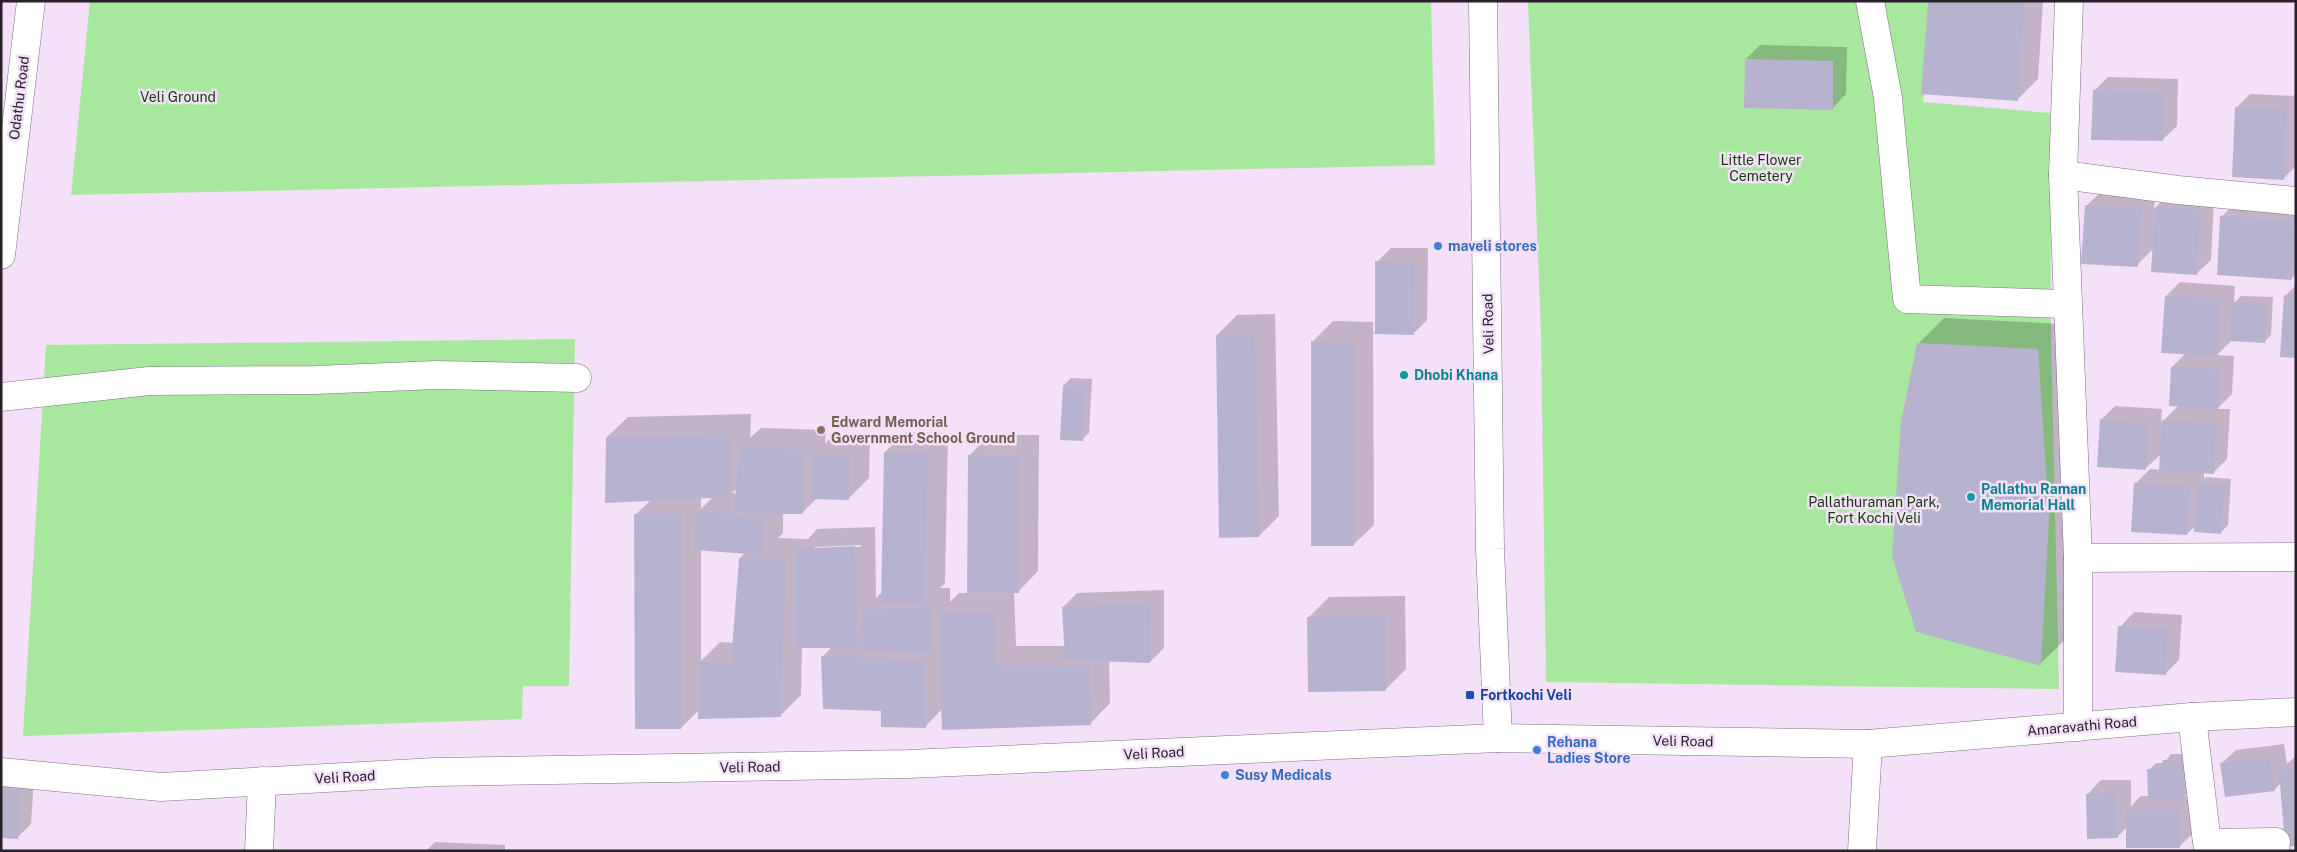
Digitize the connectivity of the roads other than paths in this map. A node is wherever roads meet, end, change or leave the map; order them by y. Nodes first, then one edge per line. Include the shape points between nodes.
1 (31, 1) edge
2 (1483, 1) edge
3 (1870, 1) edge
4 (2070, 1) edge
5 (2063, 175) junction
6 (2296, 201) edge
7 (1, 255) edge
8 (2067, 304) junction
9 (577, 378) dead end
10 (1, 397) edge
11 (2296, 557) edge
12 (2078, 558) junction
13 (2296, 712) edge
14 (2192, 717) junction
15 (2078, 727) junction
16 (1498, 738) junction
17 (1868, 744) junction
18 (1, 772) edge
19 (262, 781) junction
20 (259, 851) edge
21 (1862, 851) edge
22 (2276, 851) edge

1 - 7 main road, Odathu Road
2 - 16 main road, Veli Road via 1490,549
3 - 8 main road via 1888,98 1907,299
4 - 5 main road
5 - 6 main road
5 - 8 main road
8 - 12 main road
9 - 10 main road via 437,375 149,381
11 - 12 main road
12 - 15 main road
13 - 14 main road, Amaravathi Road
14 - 15 main road, Amaravathi Road
14 - 22 main road via 2207,843 2276,842
15 - 17 main road, Amaravathi Road
16 - 17 main road, Veli Road
16 - 19 main road, Veli Road via 908,764 436,772
17 - 21 main road
18 - 19 main road, Veli Road via 161,787
19 - 20 main road

